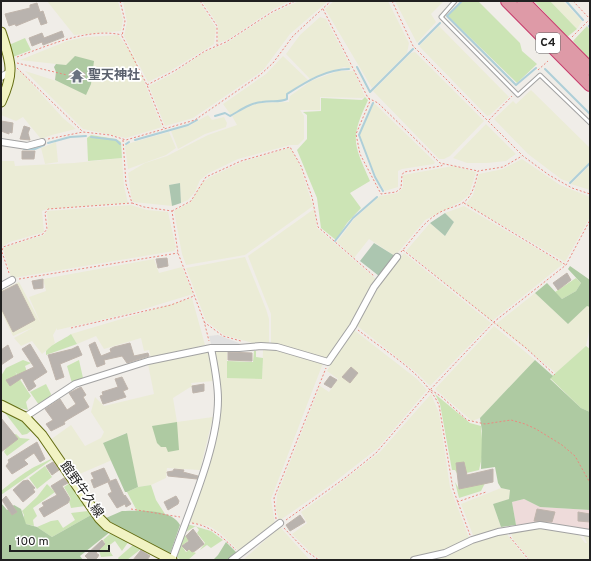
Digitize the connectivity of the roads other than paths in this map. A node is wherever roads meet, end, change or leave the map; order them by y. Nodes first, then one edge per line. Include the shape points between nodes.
1 (455, 1) edge
2 (507, 1) edge
3 (523, 1) edge
4 (1, 32) edge
5 (11, 64) junction
6 (590, 69) edge
7 (1, 77) edge
8 (590, 85) edge
9 (1, 102) edge
10 (590, 123) edge
11 (1, 142) edge
12 (42, 142) road end
13 (397, 257) road end
14 (12, 280) road end
15 (1, 286) edge
16 (210, 348) junction
17 (1, 405) edge
18 (26, 417) junction
19 (279, 524) road end
20 (590, 533) edge
21 (172, 560) edge
22 (232, 560) edge
23 (414, 560) edge

1 - 10 lane via 441,16 518,95 540,75
2 - 8 highway, C4
3 - 6 highway, C4
4 - 5 main road
5 - 7 street
5 - 9 main road via 8,84
11 - 12 street via 27,146
13 - 16 street via 379,280 353,326 328,362 277,347
14 - 15 street
16 - 18 street via 148,361 75,384
16 - 21 street via 218,390 216,418 204,470
17 - 18 main road, 館野牛久線
18 - 21 main road, 館野牛久線 via 43,436 107,526
19 - 22 street
20 - 23 street via 540,525 498,532 472,540 446,553

